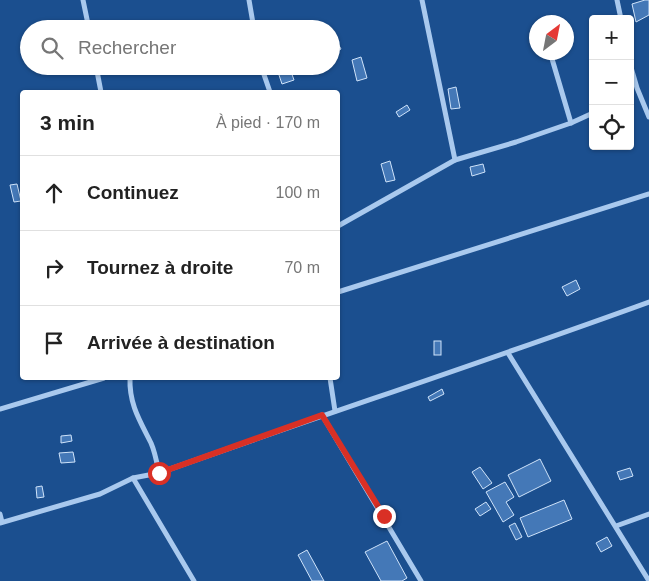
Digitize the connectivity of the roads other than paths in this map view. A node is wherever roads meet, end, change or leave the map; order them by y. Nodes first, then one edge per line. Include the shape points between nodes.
1 (83, 0) edge
2 (249, 0) edge
3 (422, 0) edge
4 (616, 0) edge
5 (619, 15) edge
6 (87, 20) edge
7 (252, 20) edge
8 (552, 60) edge
9 (98, 75) edge
10 (264, 75) edge
11 (634, 78) edge
12 (637, 88) junction
13 (101, 90) edge
14 (269, 90) edge
15 (634, 90) edge
16 (589, 115) edge
17 (649, 117) edge
18 (571, 123) junction
19 (455, 160) junction
20 (649, 194) edge
21 (340, 225) edge
22 (340, 291) edge
23 (649, 302) edge
24 (508, 353) junction
25 (97, 380) edge
26 (130, 380) edge
27 (330, 380) edge
28 (0, 409) edge
29 (335, 411) junction
30 (322, 415) junction
31 (159, 473) junction
32 (133, 478) junction
33 (0, 514) edge
34 (649, 514) edge
35 (1, 523) edge
36 (616, 526) junction
37 (649, 579) edge
38 (194, 581) edge
39 (421, 581) edge

1 - 6 street
2 - 7 street
3 - 19 street
4 - 5 street
8 - 18 street
9 - 13 street
10 - 14 street
11 - 12 street
12 - 15 street
12 - 17 street
16 - 18 street
18 - 19 street
19 - 21 street
20 - 22 street
23 - 24 street
24 - 29 street
24 - 36 street
25 - 28 street
26 - 31 street via 132,403 151,444
27 - 29 street
29 - 30 street
30 - 31 street
30 - 39 street
31 - 32 street
32 - 35 street via 100,494
32 - 38 street
33 - 35 street
34 - 36 street
36 - 37 street

